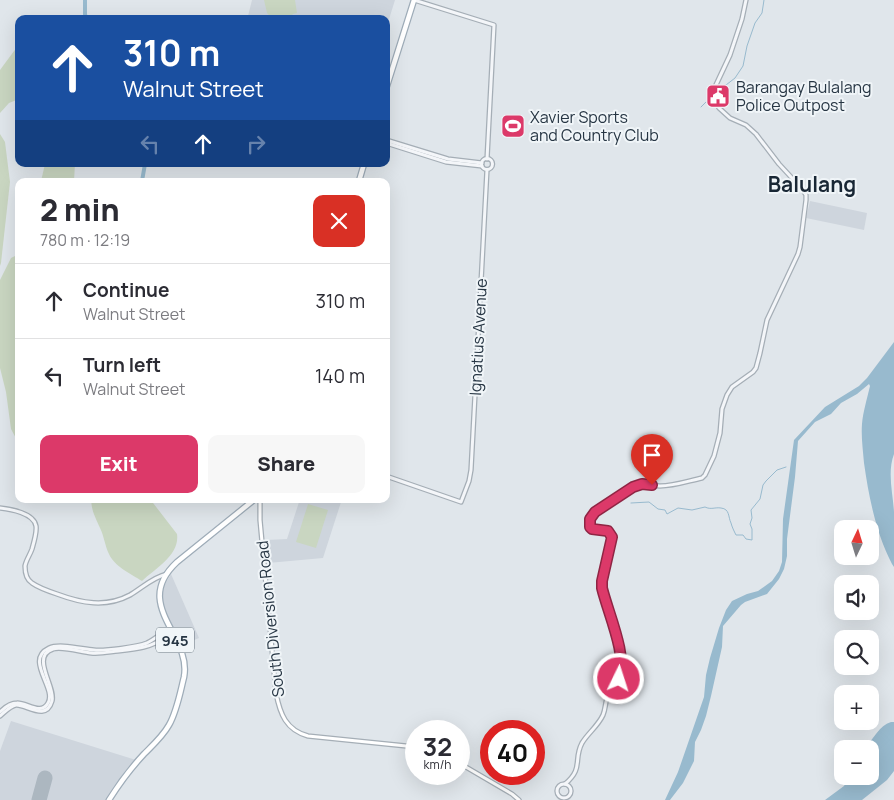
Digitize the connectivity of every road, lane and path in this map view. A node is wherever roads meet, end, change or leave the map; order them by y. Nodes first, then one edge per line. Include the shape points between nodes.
1 (414, 0) edge
2 (746, 0) edge
3 (390, 76) edge
4 (390, 143) edge
5 (487, 159) junction
6 (482, 165) junction
7 (487, 170) junction
8 (390, 477) edge
9 (250, 503) edge
10 (260, 503) edge
11 (0, 508) edge
12 (166, 574) junction
13 (169, 628) junction
14 (172, 634) junction
15 (159, 636) junction
16 (161, 640) junction
17 (148, 644) junction
18 (1, 713) edge
19 (405, 746) edge
20 (470, 769) edge
21 (571, 780) junction
22 (565, 784) junction
23 (569, 787) junction
24 (560, 798) edge
25 (109, 800) edge
26 (519, 800) edge

1 - 3 main road
1 - 5 street via 494,24
2 - 21 street via 730,55 716,83 716,101 732,120 746,125 756,134 803,190 806,195 802,239 767,320 756,368 727,395 720,433 705,475 663,486 642,484 633,487 595,512 590,519 592,529 608,531 612,537 602,588 619,648 620,674 609,691 603,715 581,745 577,769
4 - 6 street
5 - 6 street
5 - 7 street via 492,164
6 - 7 street
7 - 8 street, Ignatius Avenue via 469,481 461,502
9 - 12 main road
10 - 19 main road, South Diversion Road via 276,693 284,720 308,736
11 - 12 street via 20,512 35,523 25,565 26,574 32,583 54,593 87,603 111,602
12 - 13 main road, 945 via 160,599
13 - 14 main road, 945
13 - 15 street
14 - 16 street
14 - 25 main road, 945 via 183,657 185,672 173,717 165,732 136,762
15 - 16 street
15 - 17 street
16 - 17 street
17 - 18 street via 103,653 51,650 43,662 52,693 50,706 38,712 17,705
20 - 26 main road
21 - 22 street
21 - 23 street
22 - 23 street
22 - 24 street via 558,787
23 - 24 street via 568,797

